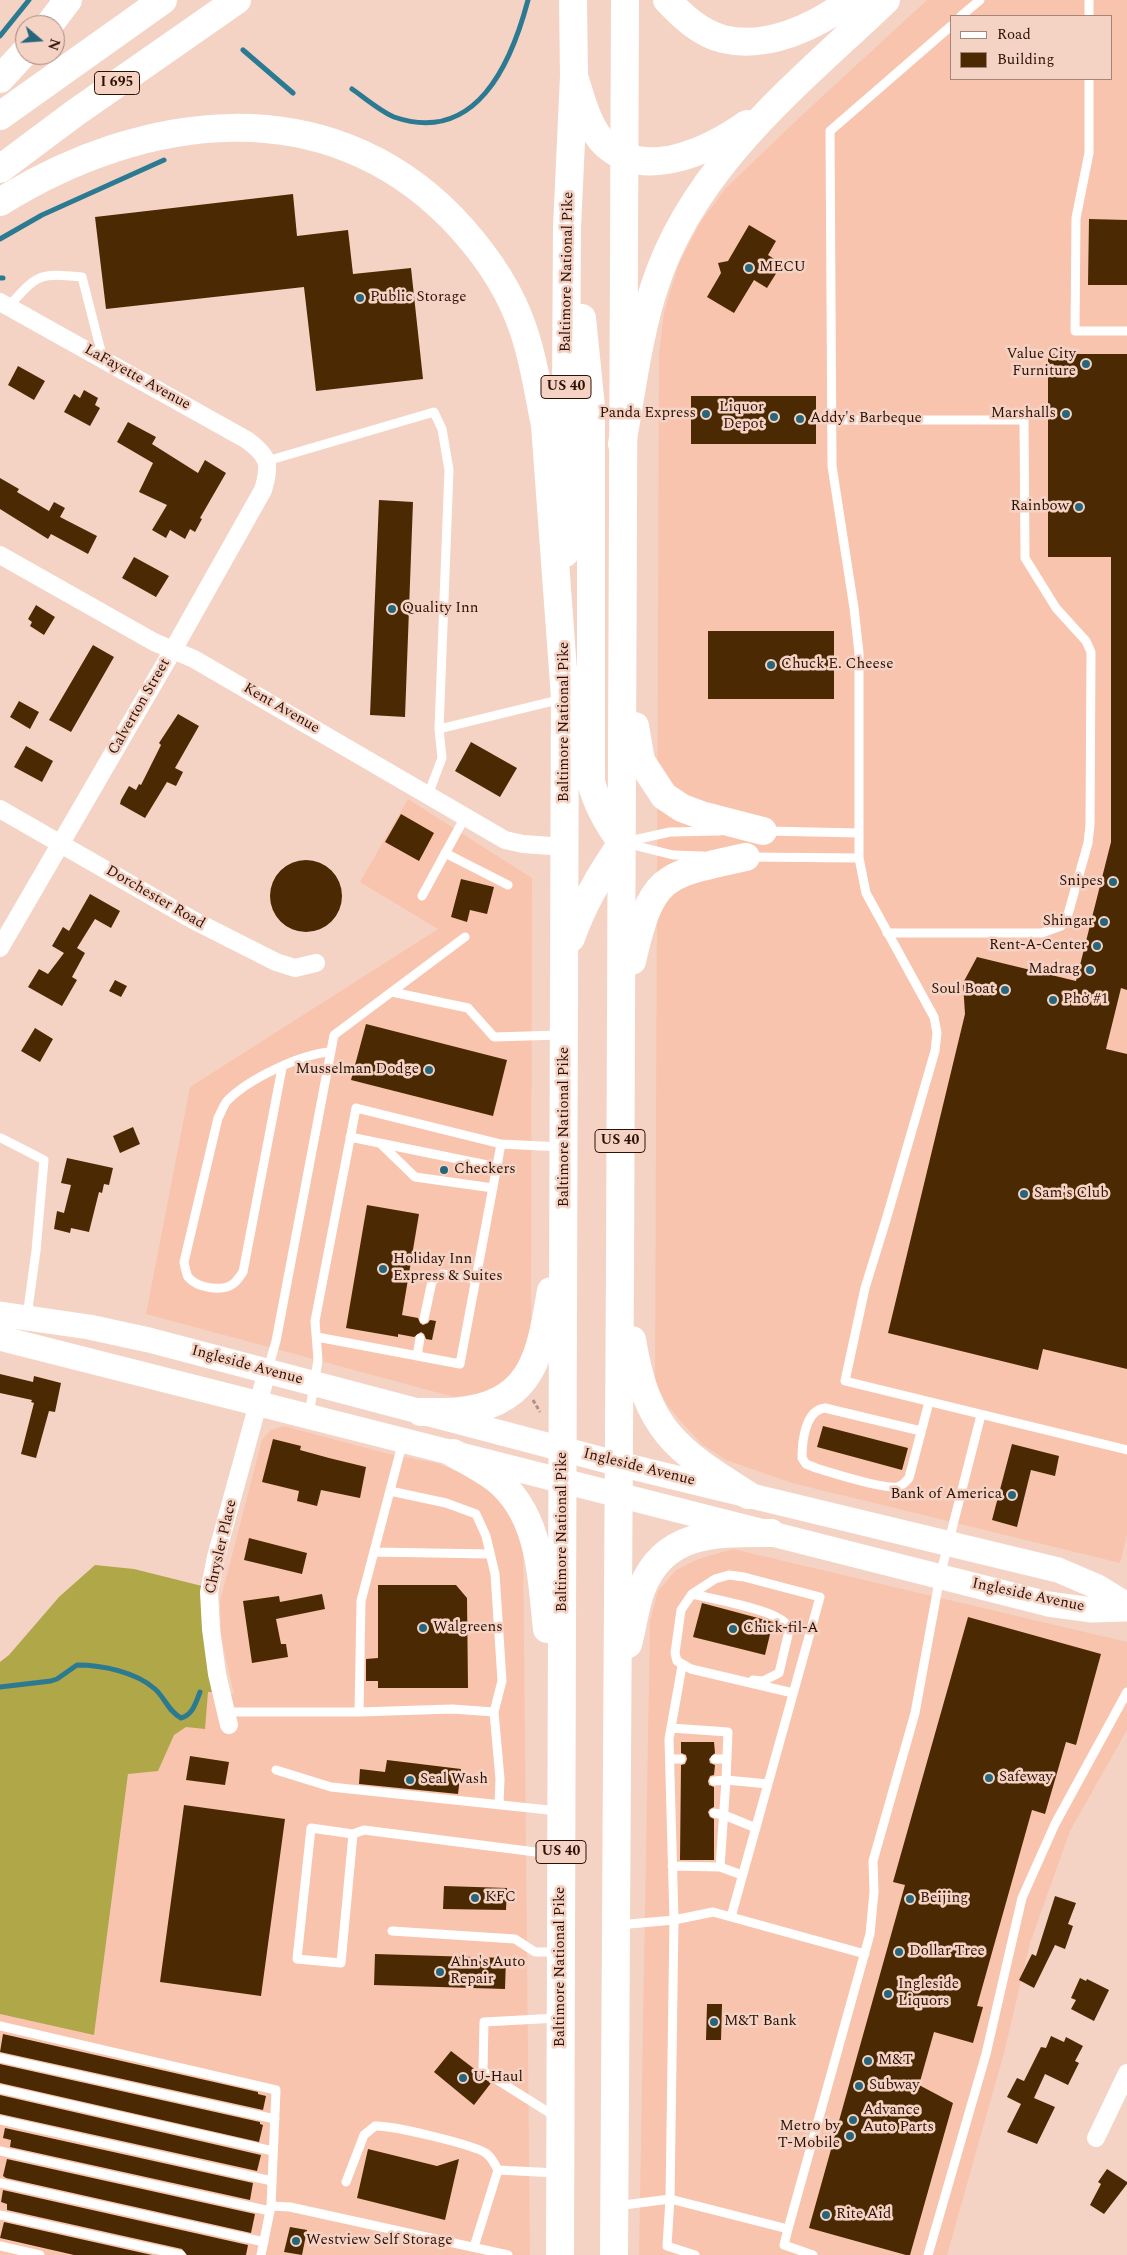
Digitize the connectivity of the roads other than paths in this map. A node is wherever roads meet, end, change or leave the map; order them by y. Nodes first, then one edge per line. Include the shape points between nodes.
1 (68, 0) edge
2 (163, 0) edge
3 (237, 0) edge
4 (573, 0) edge
5 (625, 0) edge
6 (667, 0) edge
7 (851, 0) edge
8 (886, 0) edge
9 (980, 0) edge
10 (1089, 0) edge
11 (57, 15) edge
12 (962, 15) edge
13 (1090, 15) edge
14 (950, 27) edge
15 (15, 63) edge
16 (574, 76) junction
17 (0, 79) edge
18 (1090, 80) edge
19 (773, 106) junction
20 (0, 116) edge
21 (623, 158) junction
22 (0, 169) edge
23 (0, 202) edge
24 (567, 228) junction
25 (5, 304) edge
26 (1127, 331) edge
27 (103, 359) junction
28 (832, 420) junction
29 (622, 444) junction
30 (267, 461) junction
31 (0, 555) edge
32 (622, 646) junction
33 (173, 650) junction
34 (564, 698) junction
35 (438, 729) junction
36 (428, 795) junction
37 (0, 809) edge
38 (465, 816) junction
39 (763, 831) junction
40 (859, 833) junction
41 (60, 843) junction
42 (622, 843) junction
43 (565, 847) junction
44 (445, 853) junction
45 (746, 857) junction
46 (859, 858) junction
47 (508, 886) dead end
48 (422, 896) dead end
49 (887, 932) junction
50 (465, 937) dead end
51 (0, 948) edge
52 (565, 955) junction
53 (316, 963) dead end
54 (392, 992) junction
55 (620, 1011) junction
56 (565, 1035) junction
57 (330, 1052) junction
58 (282, 1068) junction
59 (1, 1138) edge
60 (350, 1138) junction
61 (381, 1144) junction
62 (501, 1144) junction
63 (564, 1148) junction
64 (497, 1167) junction
65 (493, 1188) junction
66 (564, 1214) junction
67 (620, 1270) junction
68 (476, 1279) junction
69 (0, 1314) edge
70 (27, 1317) junction
71 (424, 1319) dead end
72 (0, 1338) edge
73 (317, 1338) junction
74 (420, 1338) dead end
75 (417, 1356) junction
76 (268, 1371) junction
77 (315, 1385) junction
78 (929, 1402) junction
79 (258, 1404) junction
80 (421, 1412) junction
81 (981, 1415) junction
82 (309, 1418) junction
83 (921, 1431) junction
84 (403, 1440) junction
85 (1126, 1448) edge
86 (564, 1449) junction
87 (453, 1453) junction
88 (619, 1464) junction
89 (563, 1480) junction
90 (390, 1491) junction
91 (618, 1495) junction
92 (748, 1495) junction
93 (771, 1534) junction
94 (947, 1543) junction
95 (374, 1552) junction
96 (490, 1554) junction
97 (940, 1576) junction
98 (692, 1594) junction
99 (1127, 1605) edge
100 (1127, 1609) edge
101 (682, 1666) junction
102 (730, 1680) junction
103 (1127, 1692) edge
104 (793, 1693) junction
105 (617, 1694) junction
106 (358, 1712) junction
107 (494, 1712) junction
108 (227, 1719) joint
109 (671, 1728) junction
110 (562, 1751) junction
111 (670, 1759) junction
112 (681, 1759) dead end
113 (715, 1759) dead end
114 (727, 1759) junction
115 (276, 1770) dead end
116 (726, 1780) junction
117 (714, 1781) dead end
118 (670, 1783) junction
119 (681, 1783) dead end
120 (768, 1784) junction
121 (499, 1805) junction
122 (561, 1811) junction
123 (670, 1813) junction
124 (681, 1813) dead end
125 (719, 1814) junction
126 (756, 1828) junction
127 (353, 1834) junction
128 (561, 1856) junction
129 (672, 1866) junction
130 (720, 1867) junction
131 (742, 1875) junction
132 (731, 1917) junction
133 (674, 1920) junction
134 (616, 1925) junction
135 (392, 1931) dead end
136 (561, 1952) junction
137 (864, 1954) junction
138 (560, 2018) junction
139 (0, 2026) edge
140 (0, 2058) edge
141 (1127, 2073) edge
142 (0, 2089) edge
143 (275, 2119) junction
144 (560, 2119) junction
145 (0, 2120) edge
146 (1096, 2138) dead end
147 (0, 2151) edge
148 (274, 2151) junction
149 (498, 2170) junction
150 (559, 2173) junction
151 (272, 2181) junction
152 (346, 2182) dead end
153 (0, 2183) edge
154 (670, 2199) junction
155 (614, 2206) junction
156 (271, 2208) junction
157 (0, 2215) edge
158 (788, 2229) junction
159 (264, 2242) junction
160 (0, 2246) edge
161 (474, 2247) junction
162 (40, 2255) edge
163 (181, 2255) edge
164 (261, 2255) edge
165 (508, 2255) edge
166 (560, 2255) edge
167 (614, 2255) edge
168 (694, 2255) edge
169 (813, 2255) edge
170 (928, 2255) edge

1 - 11 main road
2 - 20 main road, I 695
3 - 22 main road, I 695 via 75,112
4 - 16 main road, Baltimore National Pike / US 40
5 - 21 main road, US 40
6 - 7 main road via 697,27 722,39 749,42 778,38 806,27
8 - 19 main road
9 - 12 lane
10 - 13 lane
14 - 28 lane via 830,131
15 - 17 main road
16 - 21 main road via 596,132
16 - 24 main road, Baltimore National Pike / US 40
18 - 26 lane via 1089,152 1076,218 1075,331
19 - 21 main road via 734,133 680,157 646,162
19 - 29 main road via 706,185 690,208 666,256 647,314
21 - 29 main road, US 40
23 - 34 main road via 25,186 115,148 164,135 218,127 266,128 317,137 356,152 402,176 434,200 465,232 493,270 519,318 537,384 545,425
24 - 34 main road, Baltimore National Pike / US 40
24 - 42 main road via 581,312 591,407 591,782 596,802
25 - 27 street, LaFayette Avenue
25 - 27 lane via 32,281 51,274 82,277
27 - 30 street, LaFayette Avenue via 247,440 262,450
28 - 40 lane via 832,466 859,653
28 - 49 lane via 1024,420 1025,558 1056,608 1086,641 1091,652 1090,825 1067,918 1061,926 1042,933
29 - 32 main road, US 40
30 - 33 street, Calverton Street via 268,475 263,490
30 - 35 lane via 434,412 442,429 449,470
31 - 33 street, Kent Avenue
32 - 39 main road via 641,761 664,796 701,815
32 - 42 main road, US 40
33 - 36 street, Kent Avenue via 194,659
33 - 41 street, Calverton Street
34 - 35 lane
34 - 43 main road, Baltimore National Pike / US 40
35 - 36 lane via 442,758
36 - 38 street, Kent Avenue
37 - 41 street, Dorchester Road
38 - 43 street, Kent Avenue via 505,840
38 - 44 lane
39 - 40 lane
39 - 42 lane via 670,832
40 - 46 lane
41 - 51 street, Calverton Street
41 - 53 street, Dorchester Road via 193,920 276,962 295,968
42 - 45 lane via 673,855
42 - 52 main road via 598,878 580,913
42 - 55 main road, US 40
43 - 52 main road, Baltimore National Pike / US 40
44 - 47 lane
44 - 48 lane
45 - 46 lane
45 - 55 main road via 688,869 656,890 640,928
46 - 49 lane via 866,893
49 - 78 lane via 934,1017 938,1033 865,1288 845,1381
50 - 54 lane
52 - 56 main road, Baltimore National Pike / US 40
54 - 56 lane via 468,1008 494,1036
54 - 57 lane via 334,1035
55 - 67 main road, US 40
56 - 63 main road, Baltimore National Pike / US 40
57 - 58 lane via 306,1056
57 - 76 lane
58 - 58 lane via 226,1102 218,1118 184,1262 187,1276 196,1284 227,1288 243,1272
59 - 70 lane via 44,1160
60 - 61 lane
60 - 62 lane via 356,1108
60 - 73 lane via 315,1321
61 - 64 lane
61 - 65 lane via 415,1177
62 - 63 lane
62 - 64 lane
63 - 66 main road, Baltimore National Pike / US 40
64 - 65 lane
65 - 68 lane
66 - 80 main road via 543,1338 530,1373 520,1385 489,1405 467,1410
66 - 86 main road, Baltimore National Pike / US 40
67 - 88 main road, US 40
67 - 92 main road via 638,1372 648,1402 662,1427 677,1446 698,1463
68 - 71 lane via 442,1274 432,1281
68 - 75 lane via 460,1364
69 - 70 main road, Ingleside Avenue
70 - 76 main road, Ingleside Avenue via 149,1340
72 - 79 main road, Ingleside Avenue
73 - 75 lane
73 - 77 lane
74 - 75 lane
76 - 77 main road, Ingleside Avenue
76 - 79 street, Chrysler Place
77 - 80 main road, Ingleside Avenue
77 - 82 lane
78 - 81 lane
78 - 83 lane
79 - 82 main road, Ingleside Avenue
79 - 108 street, Chrysler Place via 216,1557 210,1592 210,1629
80 - 86 main road, Ingleside Avenue
81 - 85 lane
81 - 94 lane
82 - 84 main road, Ingleside Avenue
83 - 83 lane via 909,1478 898,1487 816,1468 806,1464 802,1458 810,1417 818,1409
84 - 87 main road, Ingleside Avenue
84 - 90 lane
86 - 88 main road, Ingleside Avenue
86 - 89 main road, Baltimore National Pike / US 40
87 - 89 main road, Ingleside Avenue
87 - 110 main road via 496,1479 510,1492 534,1533
88 - 91 main road, US 40
88 - 92 main road, Ingleside Avenue
89 - 91 main road, Ingleside Avenue
89 - 110 main road, Baltimore National Pike / US 40
90 - 95 lane
90 - 96 lane via 446,1503 476,1514
91 - 93 main road, Ingleside Avenue
91 - 105 main road, US 40
92 - 94 main road, Ingleside Avenue
93 - 97 main road, Ingleside Avenue
93 - 105 main road via 722,1533 695,1538 660,1557 641,1589
94 - 97 lane
94 - 99 main road, Ingleside Avenue via 1058,1570 1098,1587
95 - 96 lane
95 - 106 lane via 361,1601
96 - 107 lane via 495,1574 502,1681
97 - 100 main road, Ingleside Avenue via 1048,1604 1092,1610
97 - 137 lane via 915,1713 873,1861 873,1911
98 - 101 lane via 681,1610 675,1653
98 - 102 lane via 771,1614 789,1628 779,1673 763,1680
98 - 104 lane via 715,1579 729,1575 820,1597
101 - 102 lane
101 - 109 lane
102 - 104 lane
103 - 170 lane via 1055,1824 1022,1898 986,2054
104 - 120 lane
105 - 134 main road, US 40
106 - 107 lane via 452,1709
106 - 108 lane
107 - 121 lane
109 - 111 lane
109 - 114 lane via 728,1732
110 - 122 main road, Baltimore National Pike / US 40
111 - 112 lane
111 - 118 lane
113 - 114 lane
114 - 116 lane
115 - 121 lane via 331,1787
116 - 117 lane
116 - 120 lane
116 - 125 lane
118 - 119 lane
118 - 123 lane
120 - 126 lane
121 - 122 lane
122 - 128 main road, Baltimore National Pike / US 40
123 - 124 lane
123 - 129 lane via 676,1842
125 - 126 lane
125 - 130 lane
126 - 131 lane
127 - 127 lane via 341,1963 297,1959 311,1828
127 - 128 lane via 364,1830
128 - 136 main road, Baltimore National Pike / US 40
129 - 130 lane
129 - 133 lane
130 - 131 lane
131 - 132 lane
132 - 133 lane via 713,1912
132 - 137 lane
133 - 134 lane
133 - 154 lane
134 - 155 main road, US 40
135 - 136 lane via 515,1939 535,1952
136 - 138 main road, Baltimore National Pike / US 40
137 - 158 lane
138 - 144 main road, Baltimore National Pike / US 40
138 - 144 lane via 484,2022 483,2071
139 - 143 lane via 276,2090
140 - 143 lane
141 - 146 street
142 - 148 lane
143 - 148 lane
144 - 150 main road, Baltimore National Pike / US 40
145 - 151 lane
147 - 156 lane
148 - 151 lane
149 - 150 lane
149 - 152 lane via 486,2152 433,2136 375,2126 364,2135
149 - 161 lane
150 - 166 main road, Baltimore National Pike / US 40
151 - 156 lane
153 - 159 lane
154 - 155 lane
154 - 158 lane
154 - 168 lane via 667,2246
155 - 167 main road, US 40
156 - 159 lane
156 - 161 lane via 290,2207
157 - 163 lane
158 - 169 lane via 784,2245
159 - 164 lane
160 - 162 lane
161 - 165 lane

